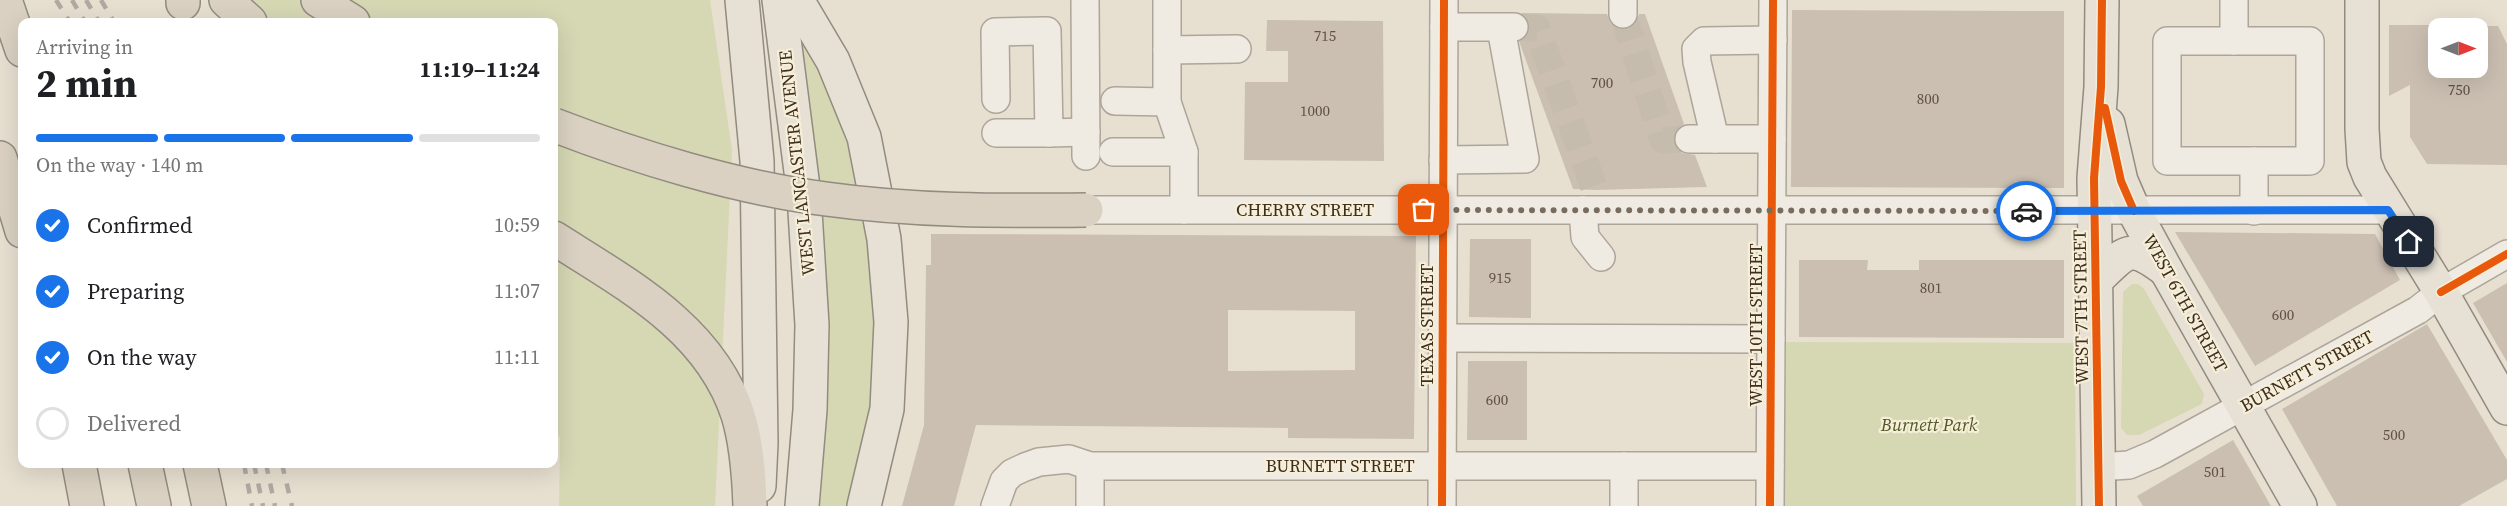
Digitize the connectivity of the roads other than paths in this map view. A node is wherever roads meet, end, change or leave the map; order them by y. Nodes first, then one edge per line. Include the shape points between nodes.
1 (5, 0) edge
2 (226, 0) edge
3 (318, 0) edge
4 (742, 0) edge
5 (779, 0) edge
6 (797, 0) edge
7 (1085, 0) edge
8 (1167, 0) edge
9 (1444, 0) edge
10 (1773, 0) edge
11 (2102, 0) edge
12 (2234, 0) edge
13 (2362, 0) edge
14 (246, 18) edge
15 (346, 18) edge
16 (1444, 27) junction
17 (18, 38) edge
18 (1773, 40) junction
19 (2234, 41) junction
20 (1237, 49) dead end
21 (1167, 50) junction
22 (2101, 87) junction
23 (996, 99) dead end
24 (1115, 101) dead end
25 (1167, 102) junction
26 (558, 126) edge
27 (996, 133) dead end
28 (1049, 133) junction
29 (1772, 139) junction
30 (1113, 152) dead end
31 (1184, 152) junction
32 (0, 158) edge
33 (1443, 160) junction
34 (757, 161) junction
35 (2254, 161) junction
36 (0, 170) edge
37 (1591, 204) junction
38 (1086, 210) joint
39 (1184, 210) junction
40 (1443, 210) junction
41 (1772, 210) junction
42 (2388, 210) junction
43 (2095, 211) junction
44 (2134, 211) junction
45 (2254, 211) junction
46 (18, 216) edge
47 (18, 217) edge
48 (558, 241) edge
49 (2507, 254) edge
50 (1601, 257) dead end
51 (2166, 270) junction
52 (2096, 280) junction
53 (2441, 292) junction
54 (1442, 338) junction
55 (1771, 339) junction
56 (2243, 406) junction
57 (2507, 408) edge
58 (1090, 466) junction
59 (1441, 466) junction
60 (1624, 466) junction
61 (1770, 466) junction
62 (2098, 467) junction
63 (79, 468) edge
64 (146, 468) edge
65 (201, 468) edge
66 (1624, 505) edge
67 (87, 506) edge
68 (154, 506) edge
69 (209, 506) edge
70 (750, 506) edge
71 (758, 506) edge
72 (773, 506) edge
73 (801, 506) edge
74 (864, 506) edge
75 (995, 506) edge
76 (1090, 506) edge
77 (1442, 506) edge
78 (1770, 506) edge
79 (2099, 506) edge
80 (2300, 506) edge

1 - 17 highway
2 - 14 highway
3 - 15 highway
4 - 34 main road, WEST LANCASTER AVENUE
5 - 73 main road, WEST LANCASTER AVENUE via 804,195 812,325 810,410
6 - 74 main road via 834,62 864,137 884,239 891,322 887,409
7 - 28 street via 1086,144
8 - 21 street
9 - 16 street, TEXAS STREET
10 - 18 street, WEST 10TH STREET
11 - 22 main road, WEST 7TH STREET
12 - 19 street
13 - 42 main road via 2364,162
16 - 33 street, TEXAS STREET
16 - 33 street via 1508,28 1525,159
18 - 29 street, WEST 10TH STREET
18 - 29 street via 1704,41 1696,49 1702,139
19 - 35 street via 2310,41 2310,161
19 - 35 street via 2167,41 2167,161
20 - 21 street
21 - 25 street
22 - 43 main road, WEST 7TH STREET
22 - 44 main road, WEST 6TH STREET via 2121,181
23 - 28 street via 995,32 1047,31
24 - 25 street
25 - 31 street
26 - 38 highway, bridge via 673,164 824,199 971,211
27 - 28 street
29 - 41 street, WEST 10TH STREET
30 - 31 street
31 - 39 street
32 - 46 highway
33 - 40 street, TEXAS STREET
34 - 71 main road, WEST LANCASTER AVENUE via 761,443
34 - 72 main road via 774,292 777,404
35 - 45 street
36 - 47 highway
37 - 40 street, CHERRY STREET
37 - 41 street, CHERRY STREET
37 - 50 street via 1585,237
38 - 39 street, CHERRY STREET
39 - 40 street, CHERRY STREET
40 - 54 street, TEXAS STREET
41 - 43 street, CHERRY STREET via 1906,199
41 - 55 street, WEST 10TH STREET
42 - 45 street, CHERRY STREET
42 - 53 main road
43 - 44 street, CHERRY STREET
43 - 52 main road, WEST 7TH STREET
44 - 45 street, CHERRY STREET
44 - 51 main road, WEST 6TH STREET
48 - 70 highway via 678,322 707,356 738,415 746,448
49 - 53 street, BURNETT STREET
51 - 52 main road via 2147,256 2124,253
51 - 56 main road, WEST 6TH STREET
52 - 62 main road, WEST 7TH STREET
53 - 56 street, BURNETT STREET via 2418,310
53 - 57 main road
54 - 55 street
54 - 59 street, TEXAS STREET
55 - 61 street, WEST 10TH STREET
56 - 62 street, BURNETT STREET via 2129,465
56 - 80 main road, WEST 6TH STREET
58 - 59 street, BURNETT STREET
58 - 75 street, BURNETT STREET via 1069,459 1024,467 1004,481
58 - 76 street
59 - 60 street, BURNETT STREET
59 - 77 street, TEXAS STREET
60 - 61 street, BURNETT STREET
60 - 66 street
61 - 78 street, WEST 10TH STREET
62 - 79 main road, WEST 7TH STREET
63 - 67 highway
64 - 68 highway
65 - 69 highway

